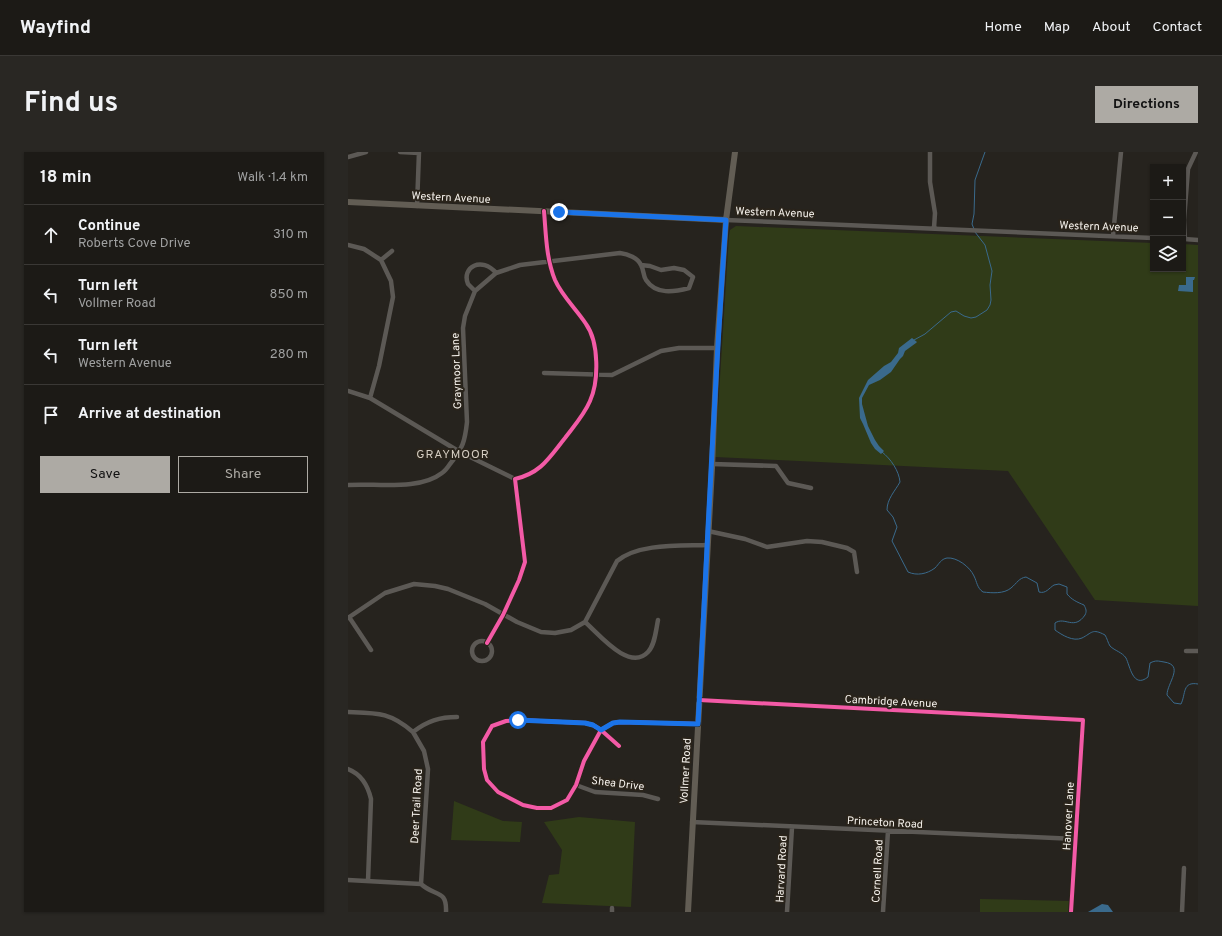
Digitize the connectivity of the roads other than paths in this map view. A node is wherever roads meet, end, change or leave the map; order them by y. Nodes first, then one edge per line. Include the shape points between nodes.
1 (366, 152) edge
2 (400, 152) edge
3 (419, 152) edge
4 (735, 152) edge
5 (930, 152) edge
6 (1121, 152) edge
7 (1196, 152) edge
8 (348, 157) edge
9 (348, 202) edge
10 (417, 206) junction
11 (544, 211) junction
12 (726, 220) junction
13 (934, 228) junction
14 (1113, 236) junction
15 (1184, 236) edge
16 (1150, 238) edge
17 (1186, 239) edge
18 (1198, 240) edge
19 (348, 245) edge
20 (392, 251) dead end
21 (381, 260) junction
22 (549, 261) junction
23 (641, 265) junction
24 (496, 273) junction
25 (475, 291) junction
26 (717, 348) junction
27 (544, 373) dead end
28 (596, 375) junction
29 (348, 391) edge
30 (370, 398) junction
31 (460, 452) junction
32 (712, 464) junction
33 (515, 479) junction
34 (348, 485) edge
35 (811, 488) dead end
36 (708, 531) junction
37 (708, 545) junction
38 (857, 572) dead end
39 (503, 615) junction
40 (349, 618) edge
41 (658, 620) dead end
42 (585, 622) junction
43 (487, 643) junction
44 (371, 650) dead end
45 (1186, 651) dead end
46 (1198, 651) edge
47 (699, 700) junction
48 (348, 712) edge
49 (457, 717) dead end
50 (1083, 720) joint
51 (698, 724) junction
52 (601, 730) junction
53 (413, 732) junction
54 (619, 746) dead end
55 (348, 769) edge
56 (576, 785) junction
57 (658, 799) dead end
58 (692, 822) junction
59 (792, 827) junction
60 (888, 831) junction
61 (1076, 839) junction
62 (1184, 868) dead end
63 (348, 880) edge
64 (368, 881) junction
65 (421, 884) junction
66 (446, 912) edge
67 (688, 912) edge
68 (787, 912) edge
69 (883, 912) edge
70 (1072, 912) edge
71 (1182, 912) edge

1 - 8 street
2 - 3 street
3 - 10 street
4 - 12 main road, Vollmer Road
5 - 13 street
6 - 14 street
7 - 15 street via 1188,169
9 - 10 main road, Western Avenue
10 - 11 main road, Western Avenue
11 - 12 main road, Western Avenue
11 - 22 street
12 - 13 street, Western Avenue
12 - 26 main road, Vollmer Road
13 - 14 street, Western Avenue
14 - 16 street, Western Avenue
17 - 18 street
19 - 21 street via 364,249
20 - 21 street
21 - 30 street via 391,281 393,297
22 - 23 street, Graymoor Lane via 620,253 627,254
22 - 24 street, Graymoor Lane via 520,265
22 - 28 street via 555,281 593,337
23 - 23 street, Graymoor Lane via 645,279 652,288 658,290 675,292 689,288 693,277 684,270 661,270
24 - 25 street, Graymoor Lane
24 - 25 street via 487,265 474,265 467,277 468,284
25 - 31 street, Graymoor Lane via 464,316 467,422 466,437
26 - 28 street via 694,347 661,351 612,376
26 - 32 main road, Vollmer Road
27 - 28 street
28 - 33 street via 591,399 582,416 546,462 536,471
29 - 30 street
30 - 31 street
31 - 33 street
31 - 34 street, Graymoor Lane via 442,473 416,484
32 - 35 street via 776,466 788,483
32 - 36 main road, Vollmer Road
33 - 39 street via 524,562
36 - 37 main road, Vollmer Road
36 - 38 street via 766,547 807,541 847,548 854,552
37 - 42 street via 646,549 624,556 617,561
37 - 47 main road, Vollmer Road
39 - 40 street via 448,589 414,584 385,593
39 - 42 street via 541,632 571,630
39 - 43 street
40 - 44 street
41 - 42 street via 654,640 648,652 640,657 629,658 612,647
43 - 43 street via 492,648 491,655 483,662 476,660 471,652 473,646 478,642
45 - 46 street
47 - 50 street, Cambridge Avenue
47 - 51 main road, Vollmer Road
48 - 53 street via 387,716 403,723
49 - 53 street via 435,719
50 - 61 street, Hanover Lane
51 - 52 street via 620,722
51 - 58 main road, Vollmer Road
52 - 54 street
52 - 56 street via 584,761
52 - 56 street via 585,723 506,721 492,726 483,742 487,780 498,792 523,805 551,808 567,800
53 - 65 street, Deer Trail Road via 424,751 428,769
55 - 64 street via 362,779 371,799
56 - 57 street, Shea Drive via 595,792 643,795
58 - 59 street, Princeton Road
58 - 67 main road, Vollmer Road
59 - 60 street, Princeton Road
59 - 68 street, Harvard Road
60 - 61 street, Princeton Road
60 - 69 street, Cornell Road
61 - 70 street, Hanover Lane
62 - 71 street
63 - 64 street
64 - 65 street
65 - 66 street via 443,897

